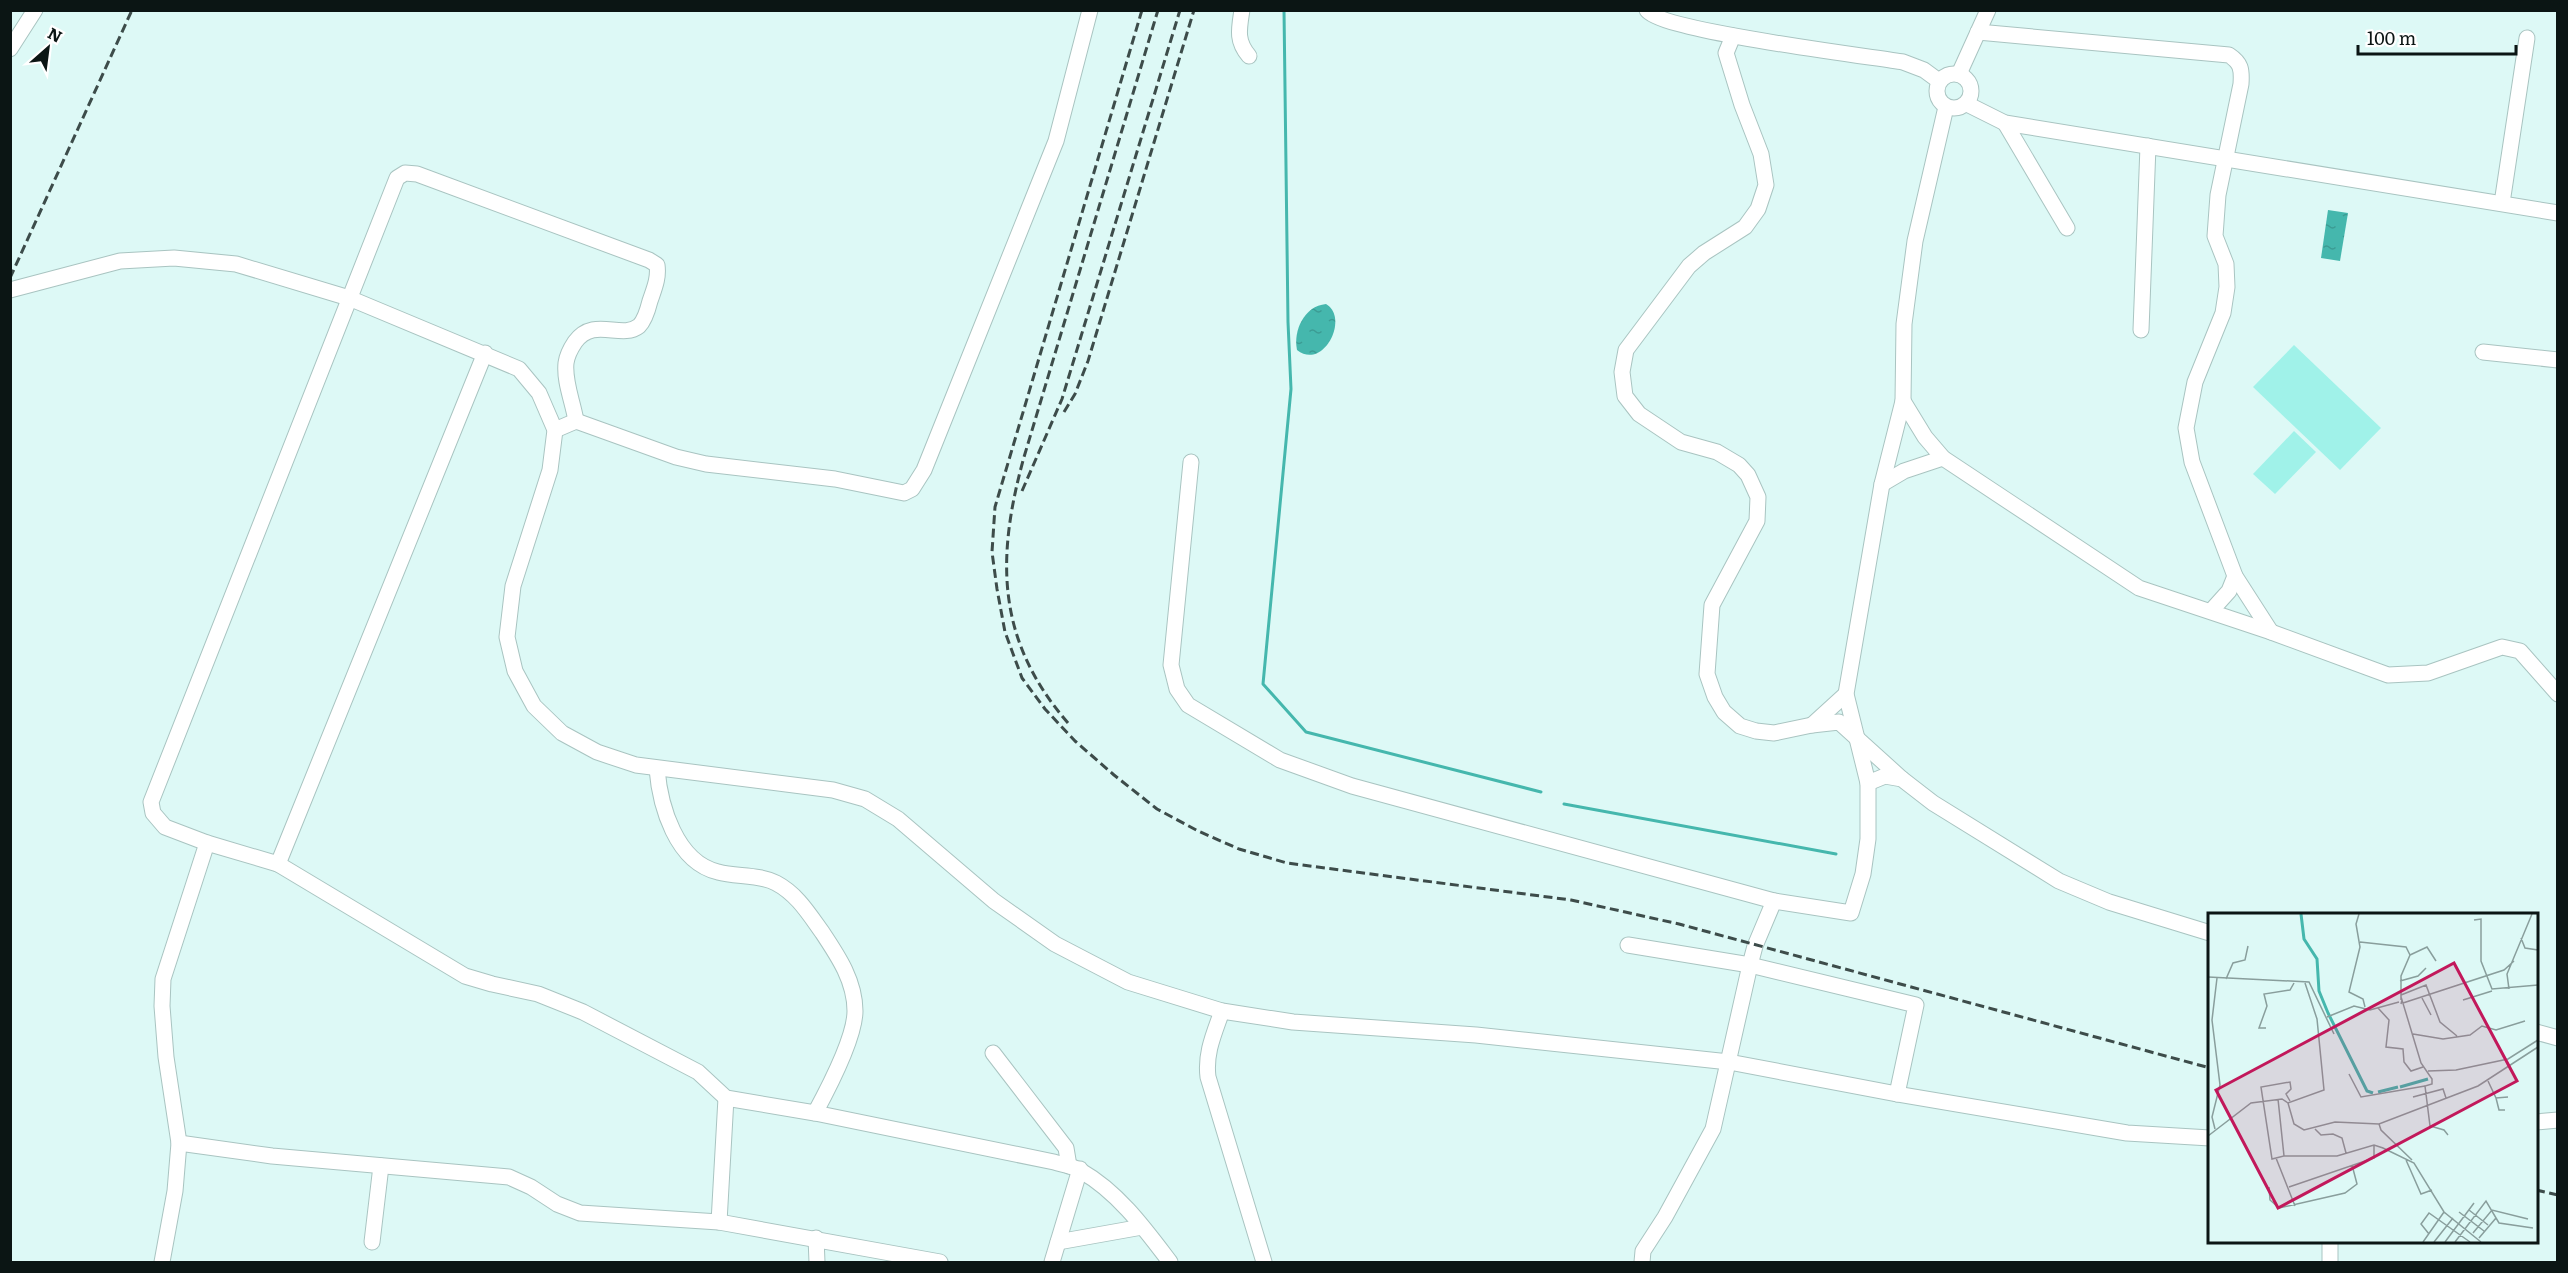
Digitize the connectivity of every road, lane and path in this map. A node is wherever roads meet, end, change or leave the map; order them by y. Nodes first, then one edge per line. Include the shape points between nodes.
1 (35, 10) edge
2 (1090, 10) edge
3 (1242, 10) edge
4 (1647, 10) edge
5 (1988, 10) edge
6 (1978, 32) junction
7 (1733, 36) junction
8 (2527, 38) dead end
9 (10, 49) edge
10 (1249, 56) dead end
11 (1959, 74) junction
12 (1940, 81) junction
13 (1967, 104) junction
14 (1946, 107) junction
15 (2005, 123) junction
16 (2148, 146) junction
17 (2225, 159) junction
18 (2502, 203) junction
19 (2558, 213) edge
20 (2067, 228) dead end
21 (10, 290) edge
22 (349, 298) junction
23 (2141, 330) dead end
24 (2483, 352) dead end
25 (485, 353) junction
26 (2558, 360) edge
27 (1903, 401) junction
28 (576, 421) junction
29 (555, 430) junction
30 (1943, 458) junction
31 (1191, 462) dead end
32 (1882, 484) junction
33 (2235, 576) junction
34 (2211, 611) junction
35 (2271, 632) junction
36 (1846, 694) junction
37 (2558, 694) edge
38 (1812, 725) junction
39 (1856, 738) junction
40 (657, 769) junction
41 (1902, 778) junction
42 (1868, 783) junction
43 (207, 843) junction
44 (278, 864) junction
45 (1774, 901) junction
46 (2208, 932) edge
47 (1628, 945) dead end
48 (1750, 965) junction
49 (1222, 1011) junction
50 (2538, 1033) edge
51 (2558, 1038) edge
52 (993, 1053) dead end
53 (1729, 1062) junction
54 (1897, 1094) junction
55 (726, 1098) junction
56 (815, 1113) junction
57 (2558, 1120) edge
58 (2538, 1122) edge
59 (2208, 1138) edge
60 (179, 1143) junction
61 (381, 1166) junction
62 (1074, 1168) junction
63 (719, 1222) junction
64 (1142, 1227) junction
65 (816, 1238) junction
66 (372, 1242) dead end
67 (1058, 1242) junction
68 (2330, 1243) edge
69 (162, 1263) edge
70 (817, 1263) edge
71 (940, 1263) edge
72 (1052, 1263) edge
73 (1170, 1263) edge
74 (1264, 1263) edge
75 (1642, 1263) edge
76 (2330, 1263) edge

1 - 9 street
2 - 28 street via 1056,141 924,470 912,489 904,493 835,479 676,458
3 - 10 street via 1238,34 1240,45
4 - 7 street via 1650,16 1665,21
5 - 6 street
6 - 11 street
6 - 17 street via 2229,55 2239,61 2242,71
7 - 12 street via 1903,62
7 - 38 street via 1726,53 1761,154 1767,185 1758,209 1745,227 1689,266 1626,351 1622,372 1625,396 1640,414 1681,442 1717,452 1738,465 1758,497 1757,521 1712,605 1707,674 1715,697 1740,726 1756,731 1774,733
8 - 18 street
11 - 12 street
11 - 13 street via 1971,87
12 - 14 street via 1937,95
13 - 14 street
13 - 15 street
14 - 27 street via 1915,241 1904,324
15 - 16 street
15 - 20 street
16 - 17 street
16 - 23 street
17 - 18 street
17 - 33 street via 2215,236 2226,264 2227,287 2223,312 2195,382 2186,428 2192,462
18 - 19 street
21 - 22 street via 120,261 174,258 236,264
22 - 25 street
22 - 28 street via 393,186 405,173 417,174 649,261 657,266 658,276 647,312 638,326 593,329 579,336 571,348 566,361 567,377
22 - 43 street via 151,802 153,813 165,827
24 - 26 street
25 - 29 street via 519,369 530,380
25 - 44 street
27 - 30 street via 1924,437
27 - 32 street
28 - 29 street
29 - 40 street via 550,470 513,586 507,637 515,671 534,706 562,733 597,752
30 - 32 street
30 - 34 street via 2139,588
31 - 45 street via 1171,664 1177,688 1188,705 1280,760 1352,786
32 - 36 street
33 - 34 street via 2229,591
33 - 35 street
34 - 35 street
35 - 37 street via 2388,675 2428,673 2502,646 2520,651
36 - 38 street
36 - 39 street
38 - 39 street via 1839,722
39 - 41 street
39 - 42 street
40 - 49 street via 833,790 865,799 898,819 994,901 1055,944 1128,982
40 - 56 street via 659,796 689,855 716,872 774,882 792,893 846,969 855,1012 844,1053
41 - 42 street via 1885,776
41 - 46 street via 1933,803 2059,881 2109,902
42 - 45 street via 1863,874 1851,913
43 - 44 street
43 - 60 street via 163,979 166,1057
44 - 55 street via 465,976 538,994 583,1012 698,1072
45 - 48 street
47 - 48 street
48 - 53 street
48 - 54 street via 1916,1005
49 - 53 street via 1293,1022 1476,1035
49 - 74 street via 1208,1048 1208,1077
50 - 51 street
52 - 62 street via 1066,1148
53 - 54 street
53 - 75 street via 1713,1129 1643,1251
54 - 59 street via 2127,1133
55 - 56 street
55 - 63 street
56 - 62 street
57 - 58 street
60 - 61 street
60 - 69 street
61 - 63 street via 509,1178 580,1213
61 - 66 street
62 - 64 street via 1105,1187
62 - 67 street
63 - 65 street
64 - 67 street
64 - 73 street
65 - 70 street
65 - 71 street
67 - 72 street
68 - 76 street

